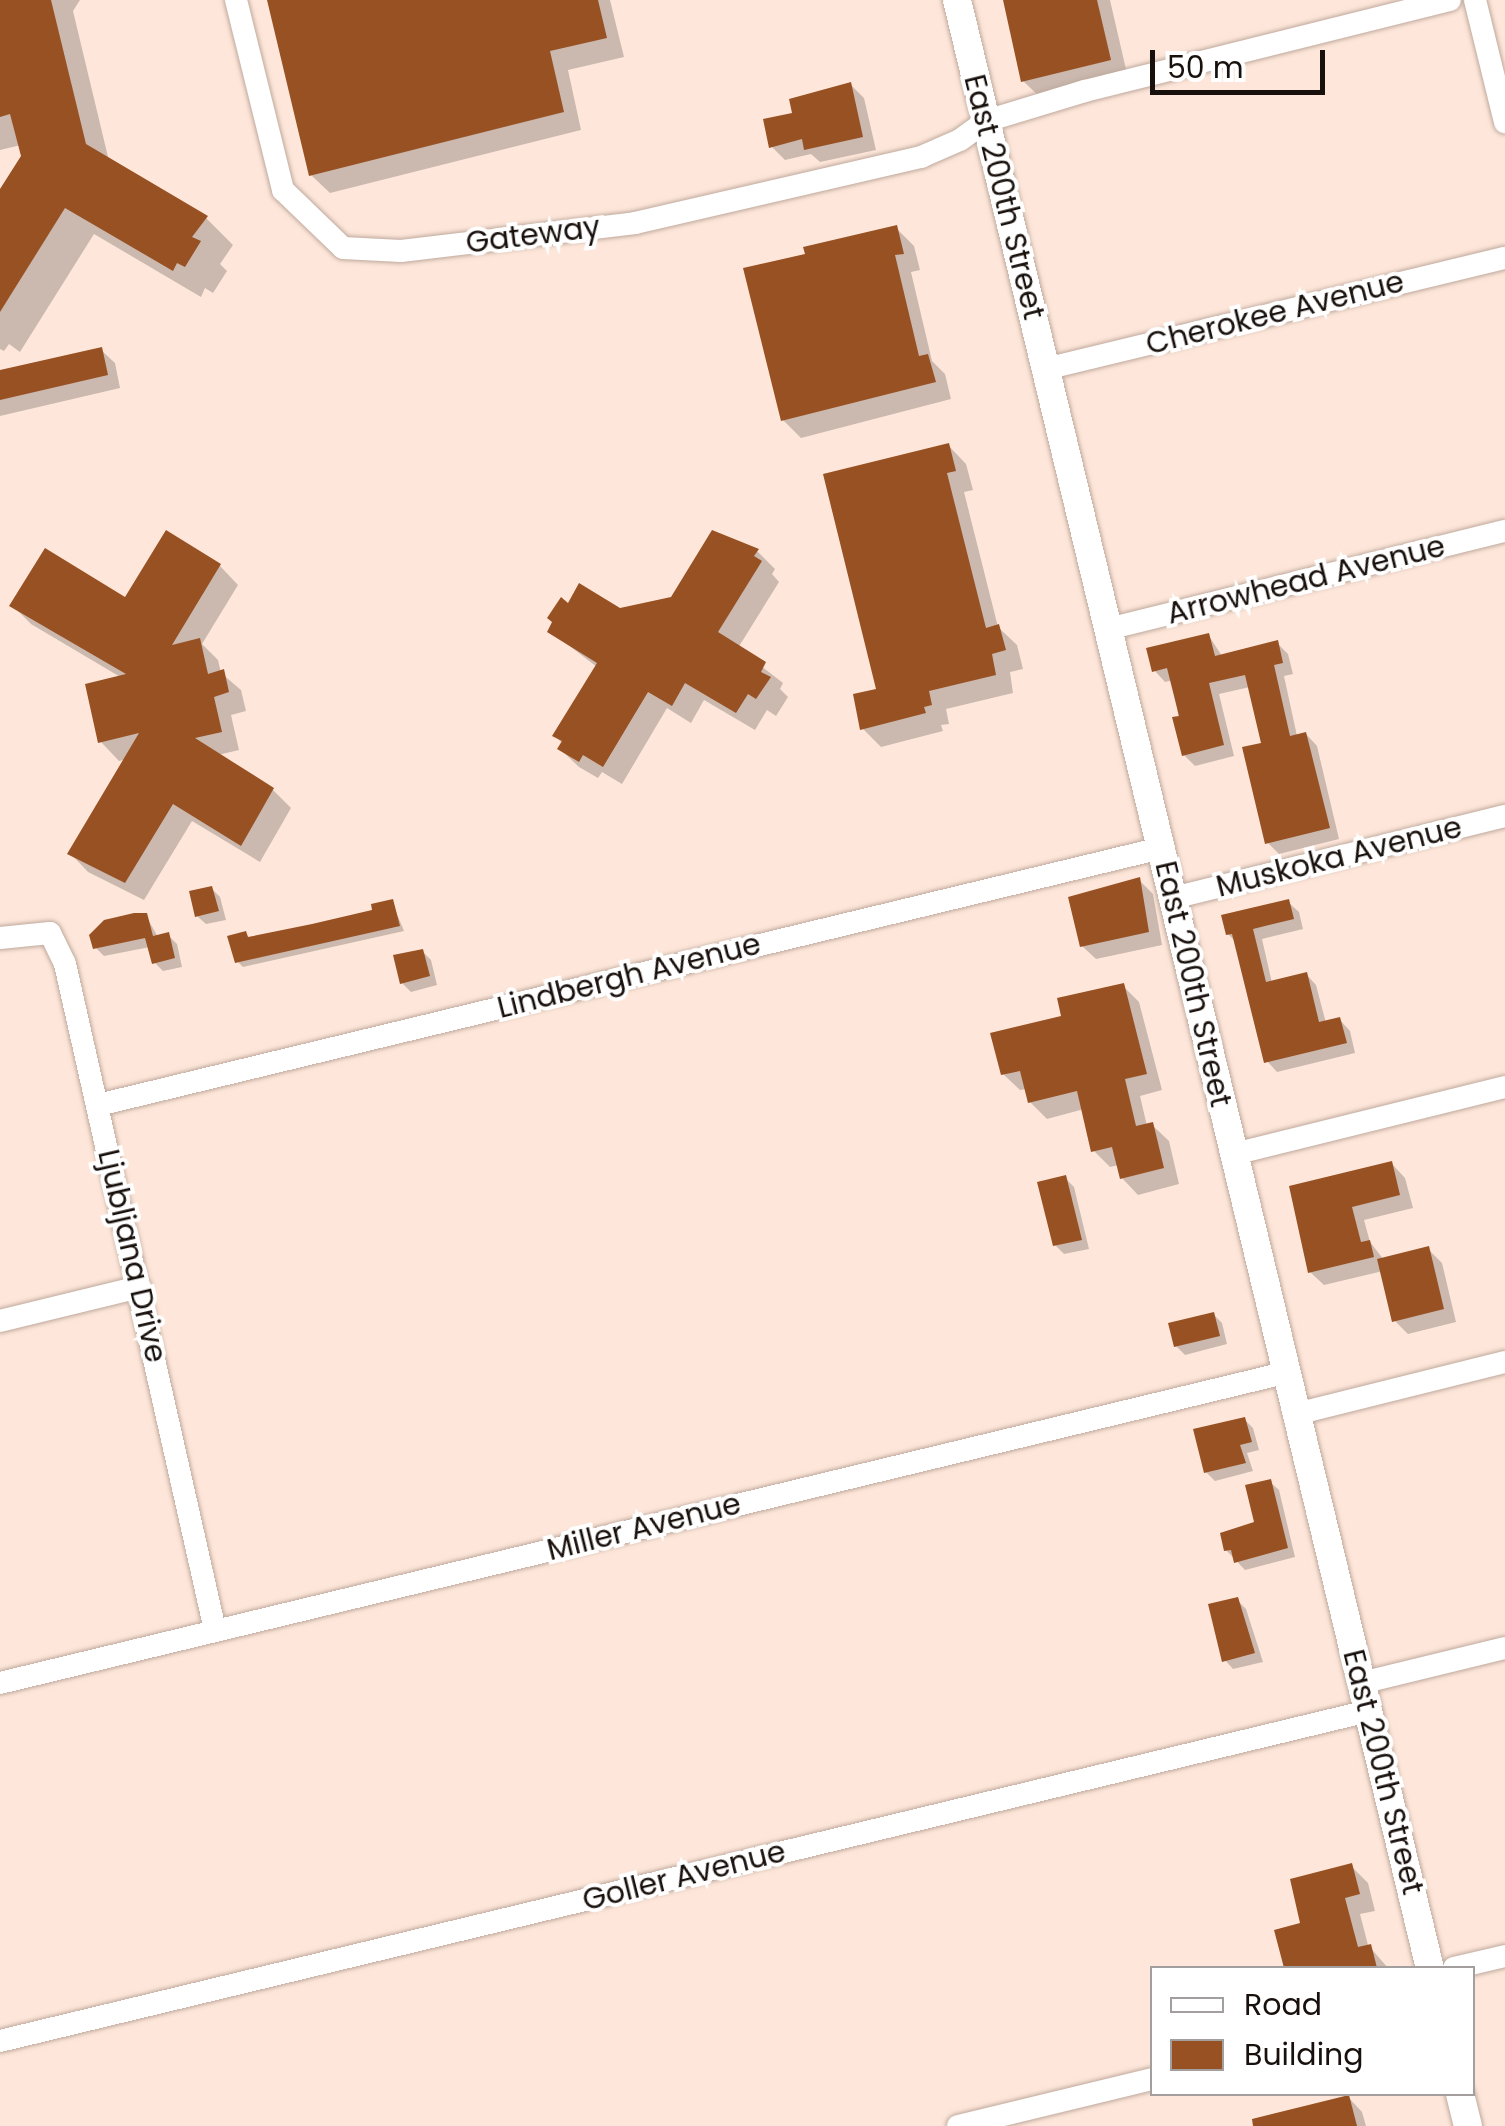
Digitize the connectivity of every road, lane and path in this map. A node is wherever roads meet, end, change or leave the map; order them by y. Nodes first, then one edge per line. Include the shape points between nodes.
1 (236, 0) edge
2 (956, 0) edge
3 (1450, 0) edge
4 (1476, 0) edge
5 (986, 121) junction
6 (1505, 122) edge
7 (1505, 258) edge
8 (1045, 369) junction
9 (1505, 531) edge
10 (1108, 629) junction
11 (1505, 816) edge
12 (1161, 848) junction
13 (1172, 898) junction
14 (0, 938) edge
15 (1505, 1087) edge
16 (98, 1104) junction
17 (1234, 1154) junction
18 (140, 1288) junction
19 (0, 1321) edge
20 (1505, 1362) edge
21 (1288, 1372) junction
22 (1296, 1414) junction
23 (215, 1630) junction
24 (1505, 1648) edge
25 (1361, 1682) junction
26 (0, 1683) edge
27 (1368, 1711) junction
28 (1505, 1956) edge
29 (1430, 1966) edge
30 (1462, 1966) edge
31 (0, 2041) edge
32 (1150, 2079) edge
33 (1460, 2096) edge
34 (958, 2126) edge
35 (1468, 2126) edge

1 - 5 street, Gateway via 283,190 343,248 401,251 635,223 922,157
2 - 5 street, East 200th Street
3 - 5 street, Gateway
4 - 6 street
5 - 8 street, East 200th Street
7 - 8 street, Cherokee Avenue
8 - 10 street, East 200th Street
9 - 10 street, Arrowhead Avenue
10 - 12 street, East 200th Street
11 - 13 street, Muskoka Avenue
12 - 13 street, East 200th Street
12 - 16 street, Lindbergh Avenue
13 - 17 street, East 200th Street
14 - 16 street, Ljubljana Drive via 50,933 65,964
15 - 17 street
16 - 18 street, Ljubljana Drive
17 - 21 street, East 200th Street
18 - 19 street
18 - 23 street, Ljubljana Drive
20 - 22 street
21 - 22 street, East 200th Street
21 - 23 street, Miller Avenue
22 - 25 street, East 200th Street
23 - 26 street, Miller Avenue
24 - 25 street
25 - 27 street, East 200th Street
27 - 29 street, East 200th Street
27 - 31 street, Goller Avenue
28 - 30 street
32 - 34 street
33 - 35 street

